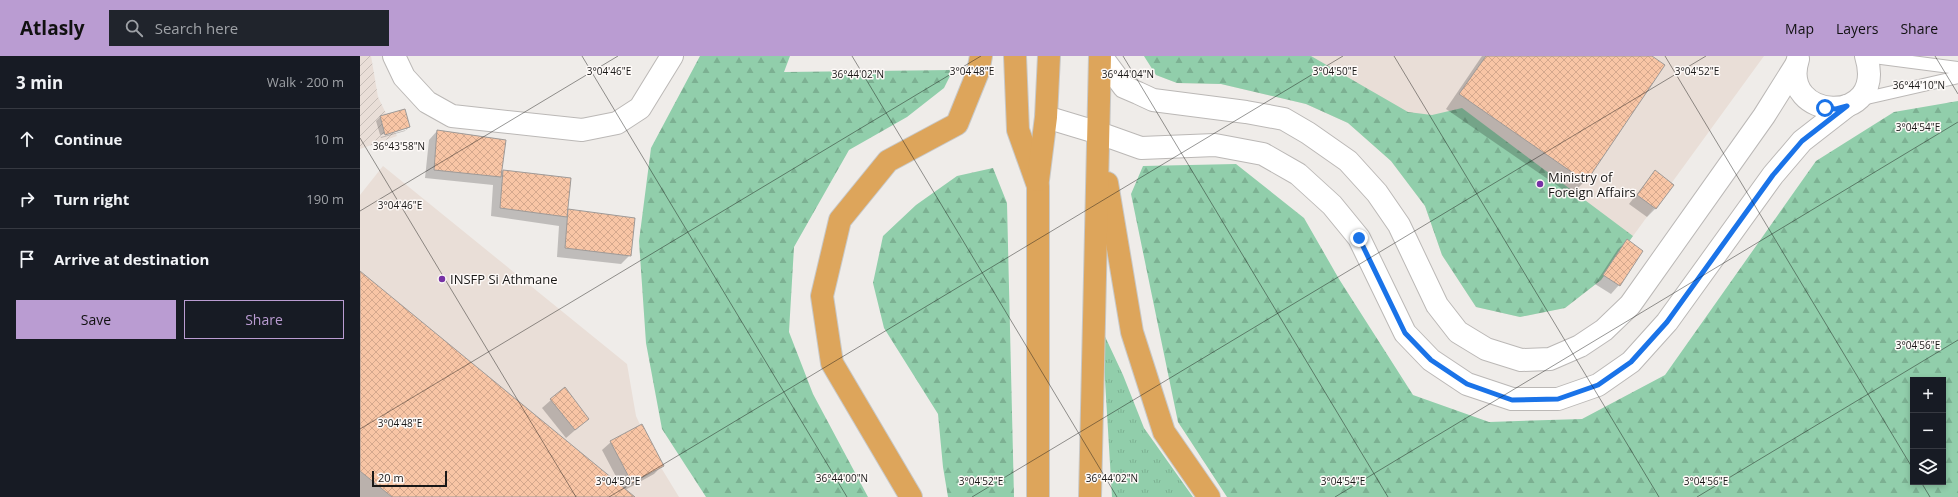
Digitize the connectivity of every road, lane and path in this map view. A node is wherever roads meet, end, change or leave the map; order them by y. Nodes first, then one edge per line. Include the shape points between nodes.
1 (394, 56) edge
2 (672, 56) edge
3 (981, 56) edge
4 (1015, 56) edge
5 (1049, 56) edge
6 (1101, 56) edge
7 (1866, 56) edge
8 (1798, 60) edge
9 (1958, 68) edge
10 (1958, 77) edge
11 (1852, 103) junction
12 (1046, 117) junction
13 (1099, 132) junction
14 (1038, 186) junction
15 (911, 497) edge
16 (1038, 497) edge
17 (1090, 497) edge
18 (1208, 497) edge

1 - 2 street via 404,77 427,102 452,116 582,130 617,123 640,108
3 - 15 highway via 978,72 957,124 888,161 840,220 822,296 832,362
4 - 14 highway via 1018,130
5 - 12 highway
6 - 8 street via 1124,87 1138,94 1153,100 1284,119 1348,161 1377,193 1399,225 1437,305 1458,332 1486,350 1521,360 1550,358 1580,346 1604,330 1630,305 1764,116
6 - 13 highway
7 - 9 lane
7 - 11 street via 1870,68 1869,80 1865,91
8 - 11 street via 1799,87 1814,104 1836,109
10 - 11 lane
11 - 13 street via 1802,141 1773,175 1667,322 1631,362 1598,385 1558,399 1512,400 1467,384 1431,360 1405,333 1359,238 1332,204 1298,174 1263,154 1215,145 1141,148
12 - 13 street
12 - 14 highway
13 - 17 highway
13 - 18 highway via 1132,332 1164,432
14 - 16 highway

